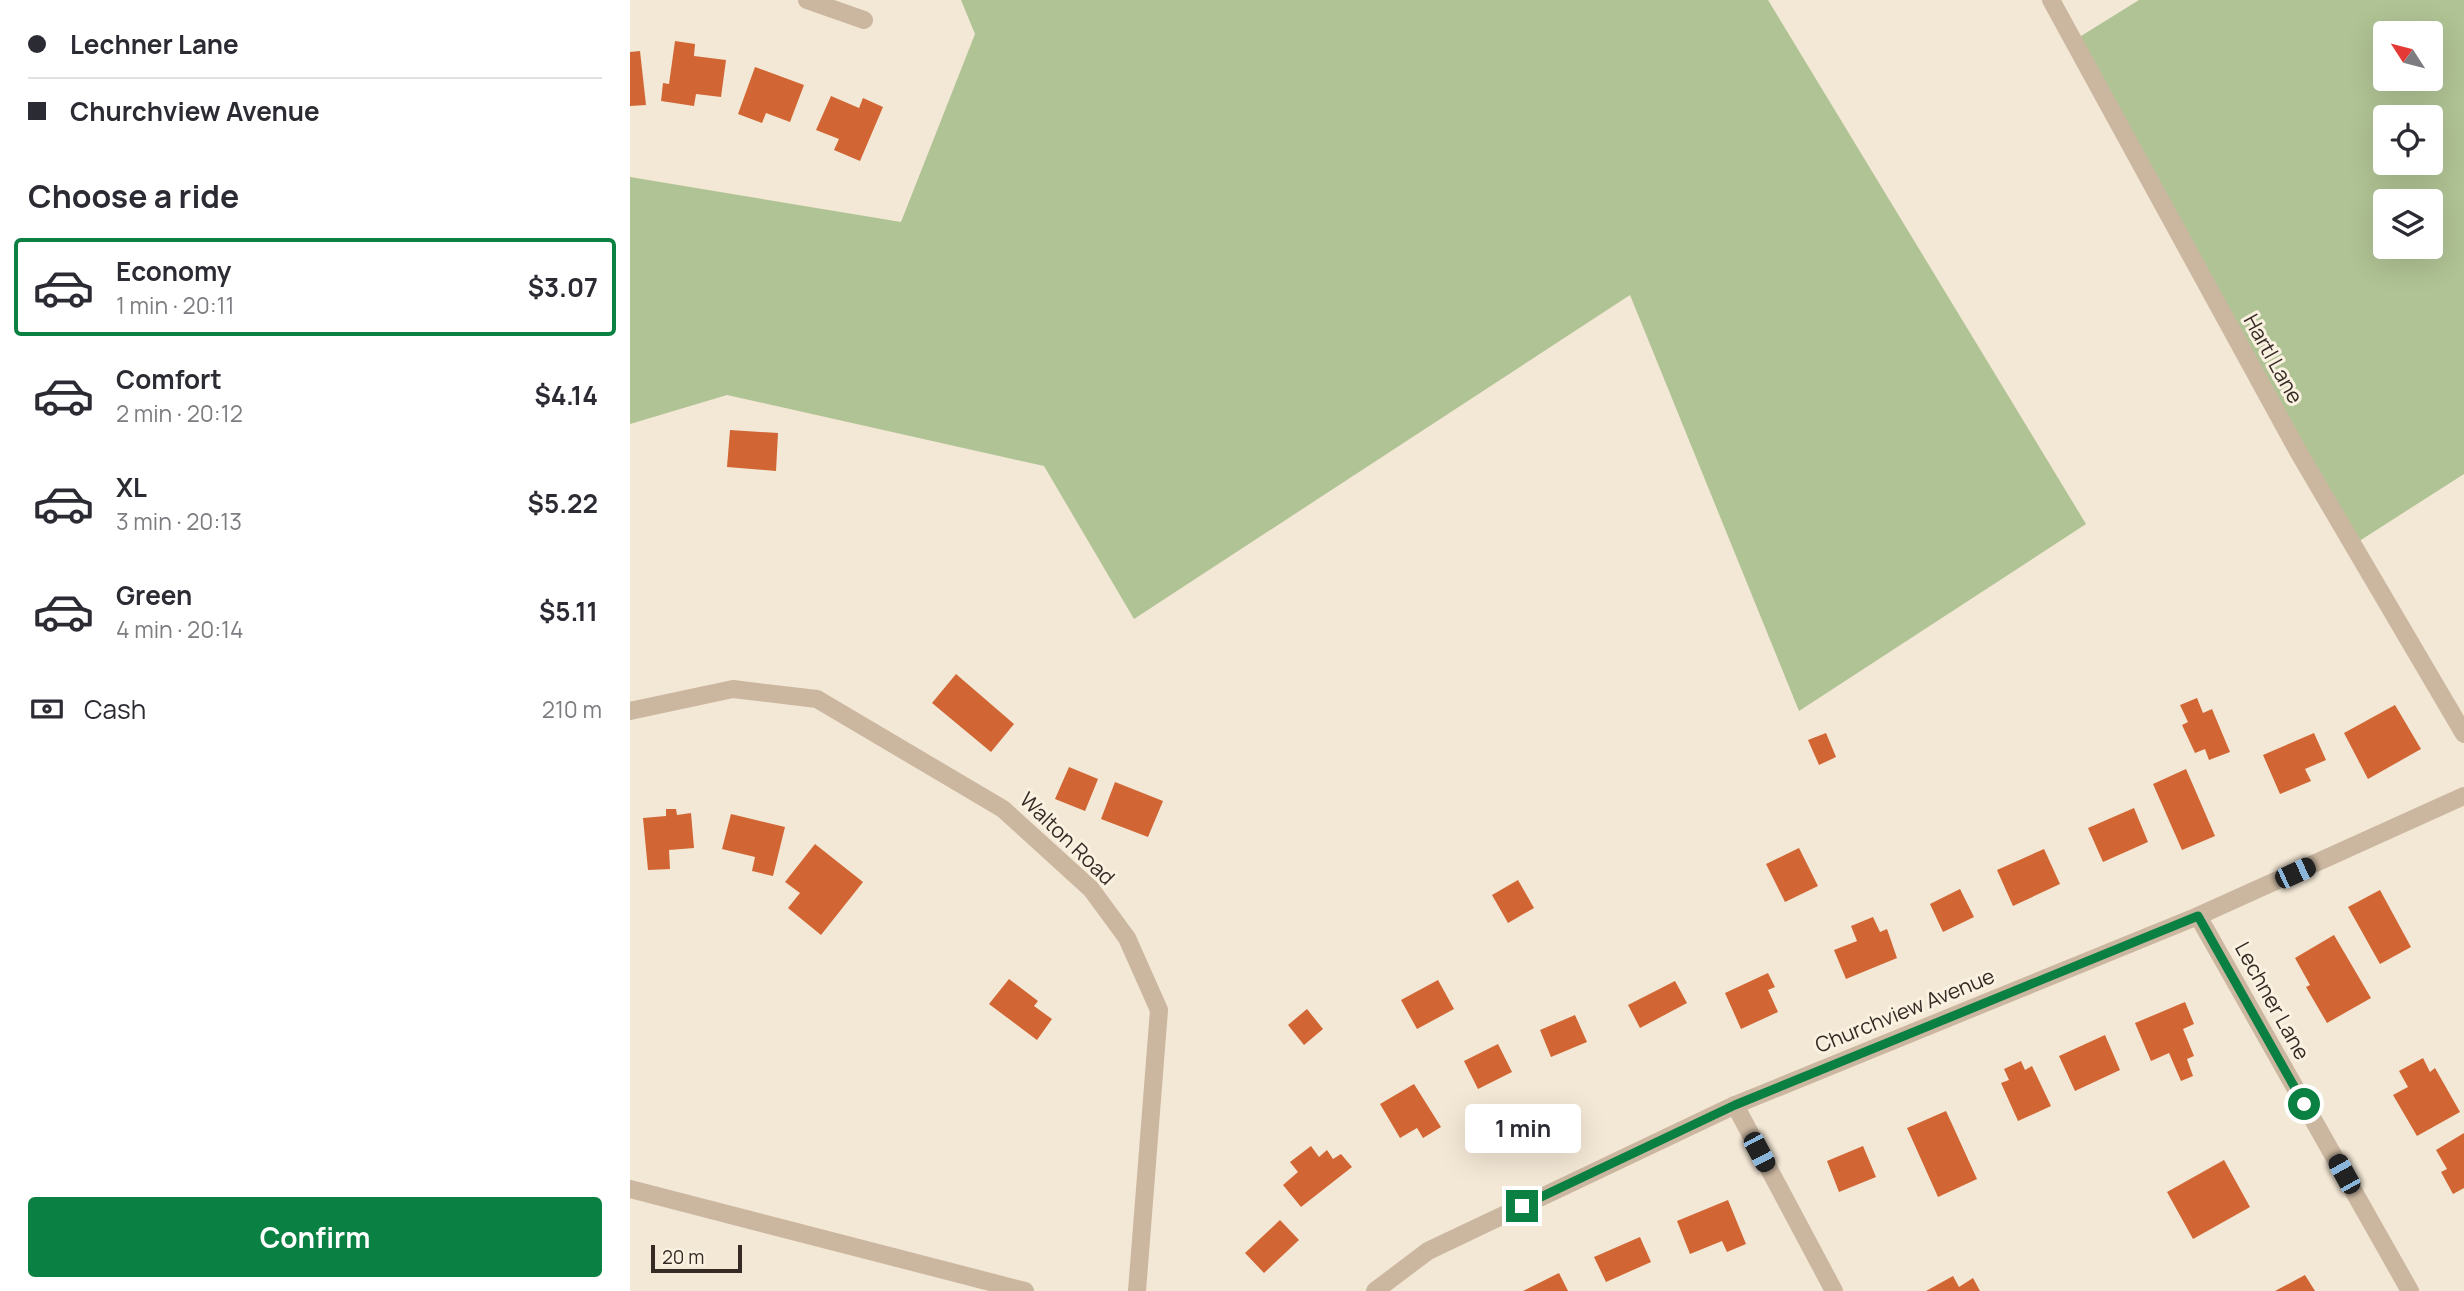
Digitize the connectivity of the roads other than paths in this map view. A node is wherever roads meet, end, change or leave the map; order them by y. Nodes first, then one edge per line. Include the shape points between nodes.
1 (807, 0) edge
2 (2051, 0) edge
3 (864, 20) dead end
4 (630, 711) edge
5 (2464, 734) edge
6 (2464, 796) edge
7 (2198, 916) junction
8 (1735, 1105) junction
9 (630, 1189) edge
10 (1025, 1291) edge
11 (1137, 1291) edge
12 (1375, 1291) edge
13 (1834, 1291) edge
14 (2410, 1291) edge

1 - 3 street
2 - 5 street, Hartl Lane via 2299,453
4 - 11 street, Walton Road via 733,689 817,699 1003,809 1091,889 1127,938 1159,1010
6 - 7 street, Churchview Avenue
7 - 8 street, Churchview Avenue
7 - 14 street, Lechner Lane
8 - 12 street, Churchview Avenue via 1428,1251
8 - 13 street
9 - 10 street

